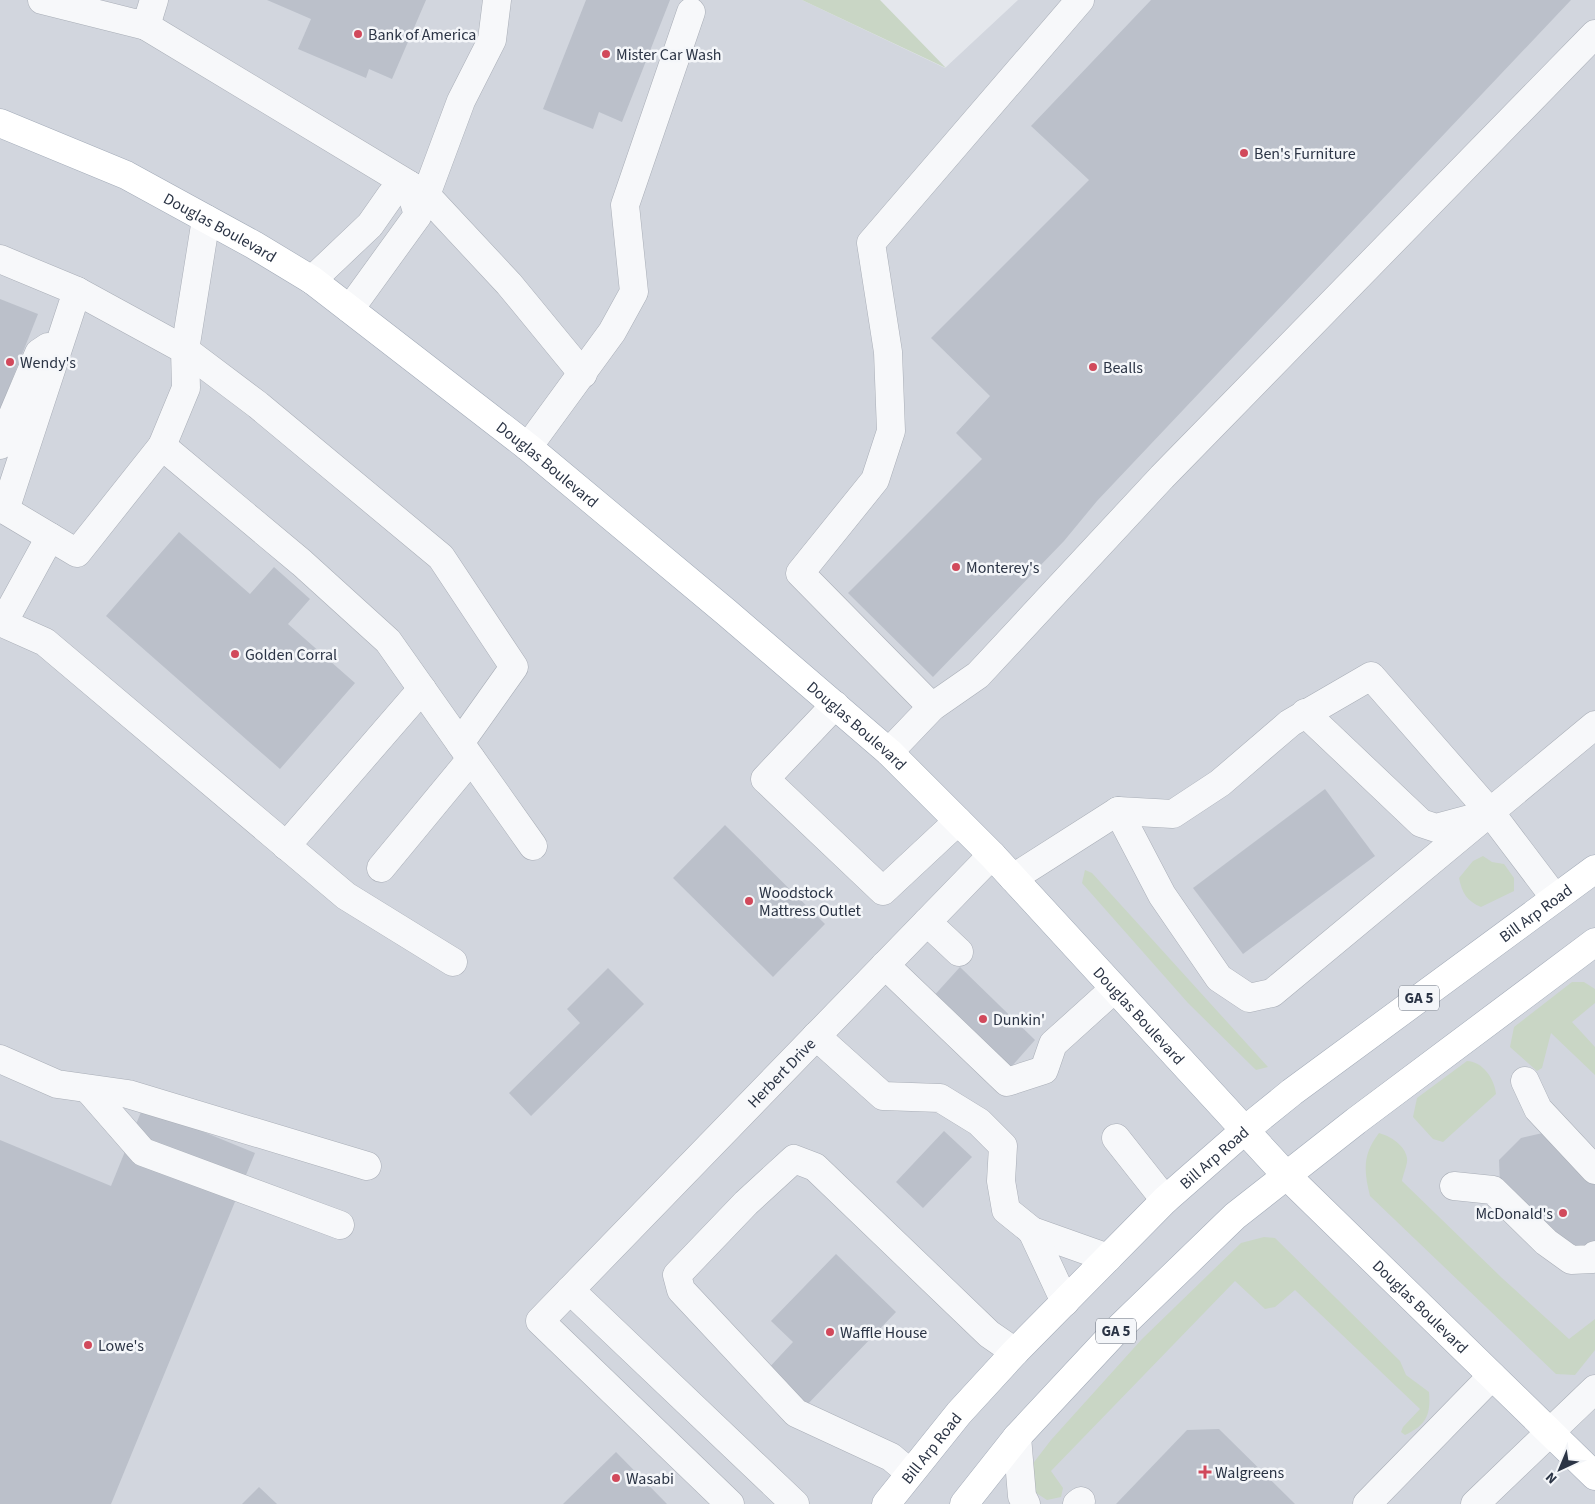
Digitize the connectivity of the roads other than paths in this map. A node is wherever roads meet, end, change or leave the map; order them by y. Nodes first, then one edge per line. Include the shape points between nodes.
1 (42, 0) edge
2 (154, 0) edge
3 (497, 0) edge
4 (1080, 0) edge
5 (691, 12) dead end
6 (146, 26) junction
7 (1595, 34) edge
8 (0, 122) edge
9 (418, 190) junction
10 (206, 218) junction
11 (0, 259) edge
12 (312, 280) junction
13 (78, 291) junction
14 (342, 303) junction
15 (62, 336) junction
16 (185, 350) junction
17 (583, 374) junction
18 (0, 445) edge
19 (162, 446) junction
20 (528, 447) junction
21 (3, 508) edge
22 (50, 537) junction
23 (1, 622) edge
24 (422, 690) junction
25 (835, 705) junction
26 (932, 707) junction
27 (1305, 713) junction
28 (1595, 725) edge
29 (466, 751) junction
30 (889, 752) junction
31 (1118, 811) junction
32 (1490, 812) junction
33 (958, 821) junction
34 (286, 846) junction
35 (534, 846) dead end
36 (992, 855) junction
37 (381, 868) dead end
38 (1595, 869) edge
39 (1013, 878) junction
40 (1555, 898) junction
41 (927, 922) junction
42 (1595, 942) edge
43 (959, 952) dead end
44 (453, 962) dead end
45 (885, 965) junction
46 (1114, 989) junction
47 (816, 1036) junction
48 (0, 1059) edge
49 (1526, 1081) dead end
50 (88, 1089) junction
51 (1244, 1130) junction
52 (1116, 1138) dead end
53 (367, 1166) dead end
54 (1595, 1170) edge
55 (1286, 1175) junction
56 (1454, 1186) dead end
57 (1165, 1200) junction
58 (340, 1225) dead end
59 (1032, 1231) junction
60 (1595, 1255) edge
61 (1108, 1258) junction
62 (570, 1290) junction
63 (1065, 1302) junction
64 (1015, 1352) junction
65 (1492, 1376) junction
66 (1595, 1388) edge
67 (1551, 1433) junction
68 (1017, 1437) junction
69 (910, 1474) junction
70 (1595, 1476) edge
71 (1490, 1500) edge
72 (730, 1504) edge
73 (794, 1504) edge
74 (886, 1504) edge
75 (964, 1504) edge
76 (1026, 1504) edge
77 (1367, 1504) edge

1 - 6 street
2 - 6 street
3 - 9 street via 492,40
4 - 26 street via 871,243 888,352 891,431 875,480 800,573
5 - 17 street via 625,205 634,292
6 - 9 street
7 - 26 street via 1162,477 978,675
8 - 10 main road, Douglas Boulevard via 126,175
9 - 12 street via 391,195 370,225
9 - 14 street via 403,203
9 - 17 street via 509,284
10 - 12 main road, Douglas Boulevard
10 - 16 street
11 - 13 street
12 - 14 main road, Douglas Boulevard
13 - 15 street
13 - 16 street
14 - 20 main road, Douglas Boulevard
15 - 18 street via 39,353
15 - 21 street
16 - 19 street via 186,388
16 - 29 street via 258,405 441,558 514,667
17 - 20 street
19 - 22 street via 77,553
19 - 24 street via 302,563 388,641
20 - 25 main road, Douglas Boulevard
21 - 22 street
22 - 23 street
23 - 34 street via 45,642
24 - 29 street
24 - 34 street
25 - 30 main road, Douglas Boulevard
25 - 33 street via 765,778 883,891
26 - 30 street
27 - 31 street via 1220,783 1173,814
27 - 32 street via 1421,823 1436,828
27 - 32 street via 1371,676
28 - 32 street
29 - 35 street
29 - 37 street
30 - 33 main road, Douglas Boulevard
31 - 32 street via 1162,895 1219,978 1249,998 1272,993
31 - 39 street
32 - 40 street
33 - 36 main road, Douglas Boulevard
34 - 44 street via 346,896
36 - 39 main road, Douglas Boulevard
36 - 41 street, Herbert Drive
38 - 40 main road, Bill Arp Road / GA 5
39 - 46 main road, Douglas Boulevard
40 - 51 main road, Bill Arp Road / GA 5
41 - 43 street
41 - 45 street, Herbert Drive
42 - 55 main road, GA 5
45 - 46 street via 1007,1082 1051,1076 1054,1044
45 - 47 street, Herbert Drive
46 - 51 main road, Douglas Boulevard
47 - 59 street via 883,1096 940,1098 979,1122 1003,1146 1001,1181 1006,1210
47 - 62 street, Herbert Drive
48 - 50 street via 57,1084
49 - 54 street via 1538,1109
50 - 53 street via 128,1094
50 - 58 street via 142,1152
51 - 55 main road, Douglas Boulevard
51 - 57 main road, Bill Arp Road / GA 5
52 - 57 street
55 - 65 main road, Douglas Boulevard
55 - 68 main road, GA 5 via 1235,1216 1173,1274
56 - 60 street via 1493,1190 1546,1242 1571,1260 1592,1259
57 - 61 main road, Bill Arp Road / GA 5
59 - 61 street
59 - 63 street
61 - 63 main road, Bill Arp Road / GA 5
62 - 72 street, Herbert Drive via 540,1321
62 - 73 street
63 - 64 main road, Bill Arp Road / GA 5
64 - 69 main road, Bill Arp Road / GA 5 via 959,1413
64 - 69 street via 989,1334 815,1167 794,1159 746,1203 677,1275 681,1290 796,1413 891,1457
65 - 67 main road, Douglas Boulevard
65 - 77 street
66 - 67 street
67 - 70 main road, Douglas Boulevard
67 - 71 street
68 - 75 main road, GA 5
68 - 76 street via 1022,1496
69 - 74 main road, Bill Arp Road / GA 5

